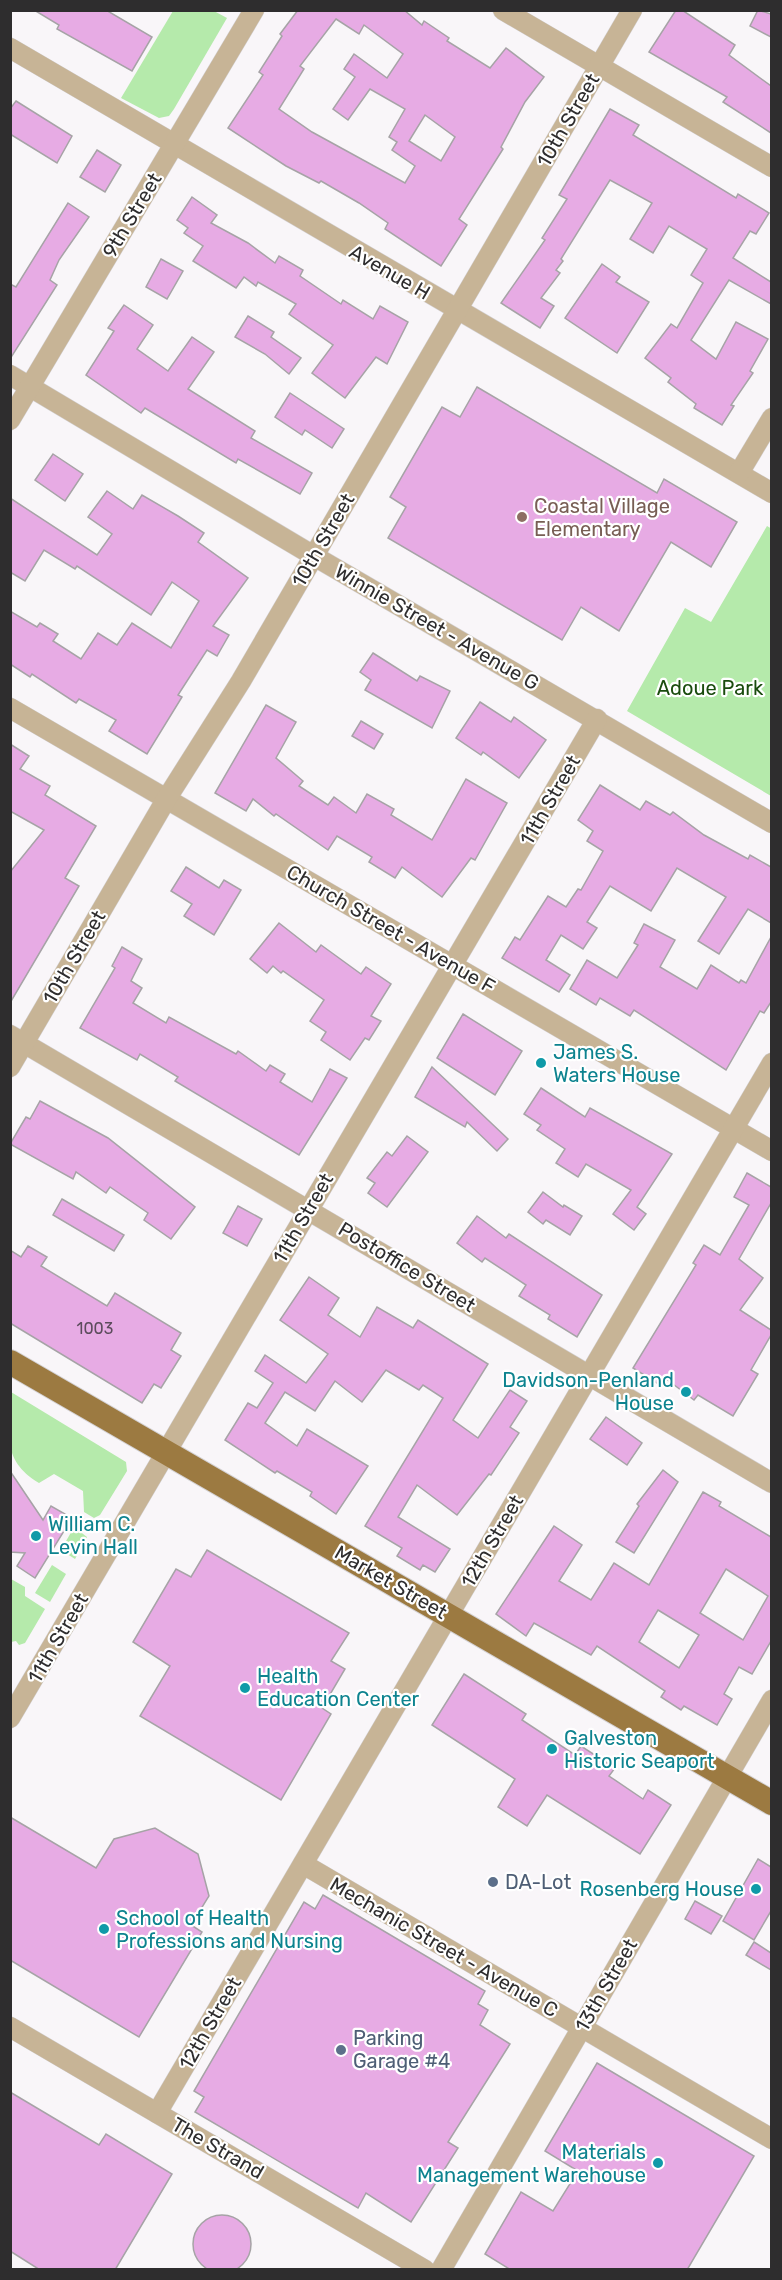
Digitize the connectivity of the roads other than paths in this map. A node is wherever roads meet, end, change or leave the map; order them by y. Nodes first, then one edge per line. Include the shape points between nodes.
1 (254, 10) edge
2 (503, 10) edge
3 (632, 10) edge
4 (10, 48) edge
5 (599, 67) junction
6 (175, 146) junction
7 (771, 168) edge
8 (456, 311) junction
9 (10, 375) edge
10 (30, 386) junction
11 (771, 418) edge
12 (10, 420) edge
13 (739, 474) junction
14 (771, 493) edge
15 (314, 556) junction
16 (10, 708) edge
17 (597, 719) junction
18 (167, 798) junction
19 (771, 823) edge
20 (452, 965) junction
21 (17, 1040) edge
22 (771, 1063) edge
23 (10, 1067) edge
24 (733, 1128) junction
25 (771, 1150) edge
26 (309, 1209) junction
27 (10, 1362) edge
28 (588, 1375) junction
29 (165, 1454) junction
30 (771, 1483) edge
31 (449, 1615) junction
32 (771, 1700) edge
33 (10, 1718) edge
34 (727, 1777) junction
35 (771, 1803) edge
36 (303, 1864) junction
37 (10, 2027) edge
38 (582, 2028) junction
39 (157, 2113) junction
40 (771, 2139) edge
41 (425, 2270) edge
42 (441, 2270) edge

1 - 6 street, 9th Street
2 - 5 street
3 - 5 street, 10th Street
4 - 6 street, Avenue H
5 - 7 street
5 - 8 street, 10th Street
6 - 8 street, Avenue H
6 - 10 street, 9th Street
8 - 13 street, Avenue H
8 - 15 street, 10th Street
9 - 10 street, Winnie Street - Avenue G
10 - 12 street, 9th Street
10 - 15 street, Winnie Street - Avenue G
11 - 13 street
13 - 14 street, Avenue H
15 - 17 street, Winnie Street - Avenue G
15 - 18 street, 10th Street
16 - 18 street, Church Street - Avenue F
17 - 19 street, Winnie Street - Avenue G
17 - 20 street, 11th Street
18 - 20 street, Church Street - Avenue F
18 - 21 street, 10th Street
20 - 24 street, Church Street - Avenue F
20 - 26 street, 11th Street
21 - 23 street, 10th Street
21 - 26 street, Postoffice Street
22 - 24 street, 12th Street
24 - 25 street, Church Street - Avenue F
24 - 28 street, 12th Street
26 - 28 street, Postoffice Street
26 - 29 street, 11th Street
27 - 29 main road, Market Street
28 - 30 street, Postoffice Street
28 - 31 street, 12th Street
29 - 31 main road, Market Street
29 - 33 street, 11th Street
31 - 34 main road, Market Street
31 - 36 street, 12th Street
32 - 34 street, 13th Street
34 - 35 main road, Market Street
34 - 38 street, 13th Street
36 - 38 street, Mechanic Street - Avenue C
36 - 39 street, 12th Street
37 - 39 street, The Strand
38 - 40 street, Mechanic Street - Avenue C
38 - 42 street, 13th Street
39 - 41 street, The Strand

